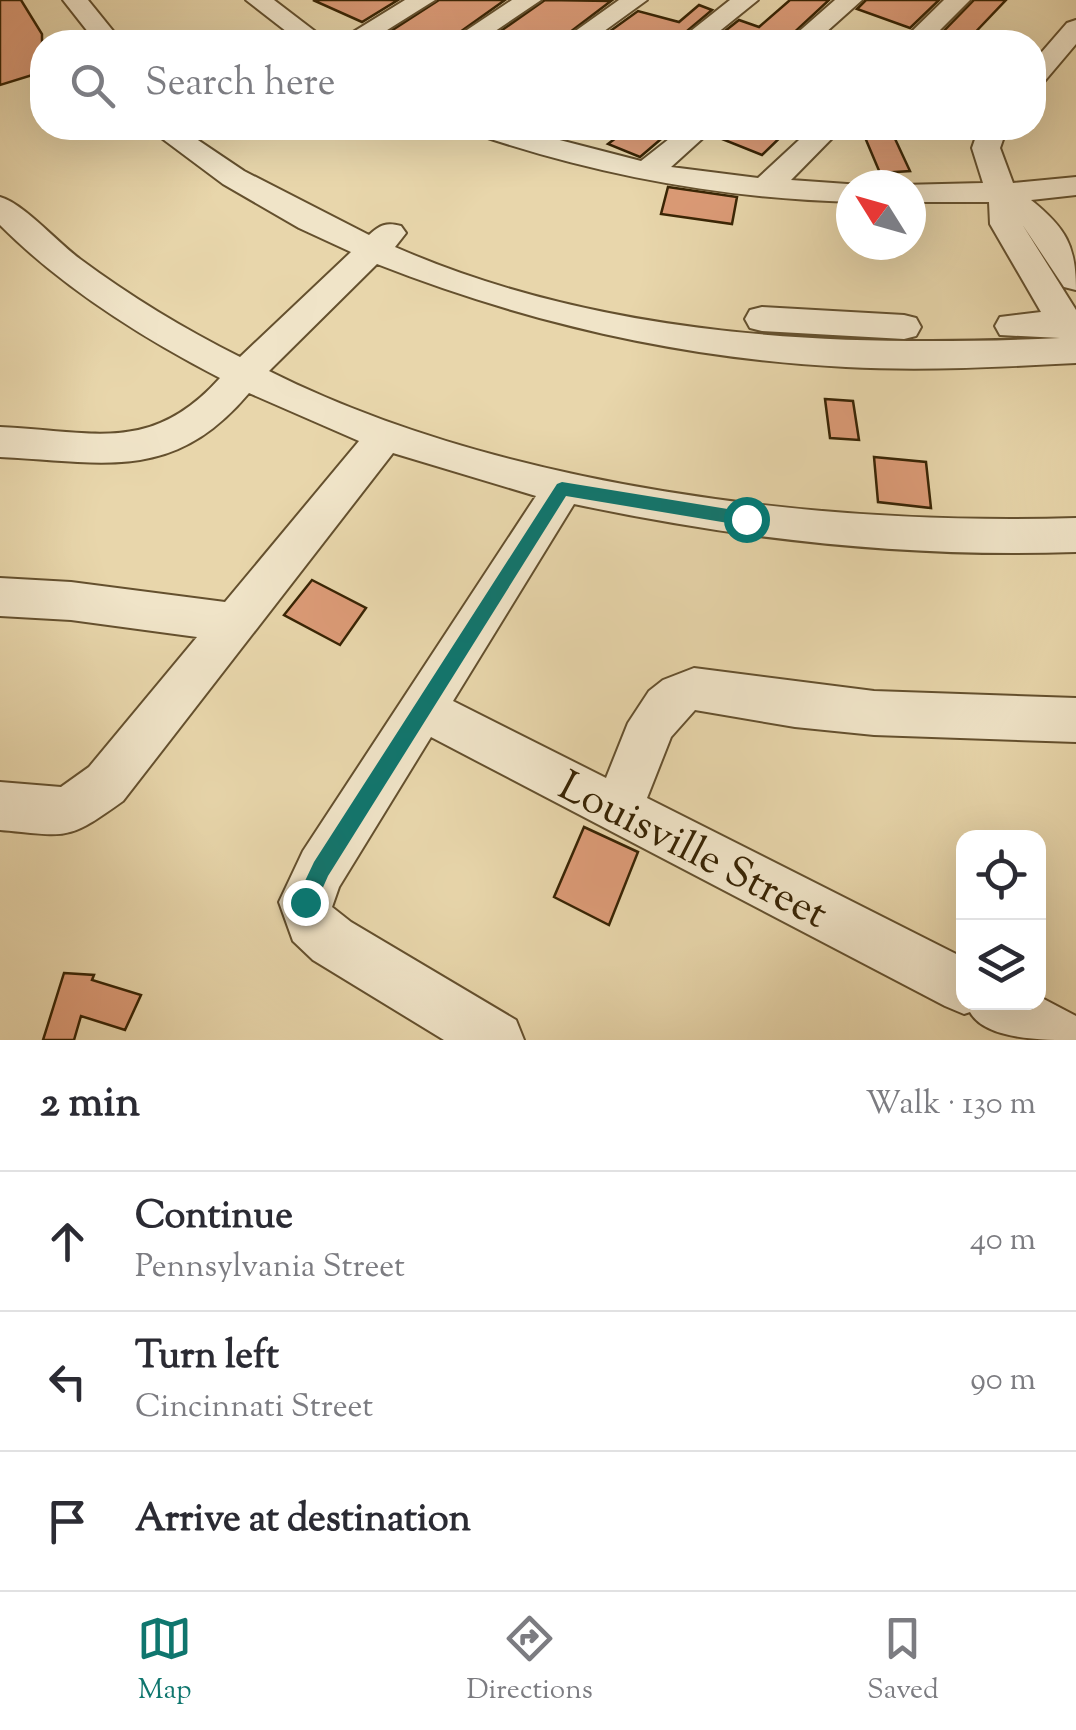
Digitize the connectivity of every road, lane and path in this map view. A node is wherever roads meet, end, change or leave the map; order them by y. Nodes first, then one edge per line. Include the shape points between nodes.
1 (75, 0) edge
2 (258, 0) edge
3 (423, 0) edge
4 (529, 0) edge
5 (635, 0) edge
6 (746, 0) edge
7 (850, 0) edge
8 (958, 0) edge
9 (1076, 28) edge
10 (99, 30) edge
11 (305, 30) edge
12 (371, 30) edge
13 (481, 30) edge
14 (591, 30) edge
15 (706, 30) edge
16 (814, 30) edge
17 (927, 30) edge
18 (1046, 62) edge
19 (178, 140) edge
20 (226, 140) edge
21 (523, 140) edge
22 (563, 140) edge
23 (686, 140) edge
24 (816, 140) edge
25 (988, 140) edge
26 (551, 149) junction
27 (647, 172) junction
28 (1076, 186) edge
29 (766, 188) junction
30 (836, 191) edge
31 (926, 192) edge
32 (1004, 193) junction
33 (0, 208) edge
34 (383, 240) junction
35 (1076, 279) edge
36 (1073, 332) edge
37 (244, 374) junction
38 (385, 436) junction
39 (0, 442) edge
40 (562, 489) junction
41 (1076, 535) edge
42 (0, 597) edge
43 (235, 623) junction
44 (425, 710) junction
45 (1076, 720) edge
46 (0, 806) edge
47 (618, 808) junction
48 (956, 983) edge
49 (1008, 1010) edge
50 (496, 1040) edge
51 (1066, 1040) edge

1 - 10 street
2 - 11 street via 291,14
3 - 12 street
4 - 13 street
5 - 14 street
6 - 15 street
7 - 16 street
8 - 17 street
9 - 18 street
19 - 34 street via 297,216
20 - 34 street
21 - 26 street
22 - 26 street
23 - 27 street
24 - 29 street
25 - 32 street via 988,164
26 - 27 street
27 - 29 street
28 - 32 street
29 - 30 street
31 - 32 street
32 - 35 street via 1038,222
32 - 36 street via 1006,224
33 - 37 street via 162,332
34 - 36 street via 488,290 606,322 710,340 820,352 959,355
34 - 37 street
37 - 38 street
37 - 39 street via 212,411 163,441 136,448
38 - 40 street
38 - 43 street
40 - 41 street via 746,519 907,533
40 - 44 street
42 - 43 street
43 - 46 street via 87,801 52,814
44 - 47 street, Louisville Street
44 - 50 street via 305,902 311,923 332,940
45 - 47 street via 890,714 694,690 668,704 649,728
47 - 48 street, Louisville Street
49 - 51 street

